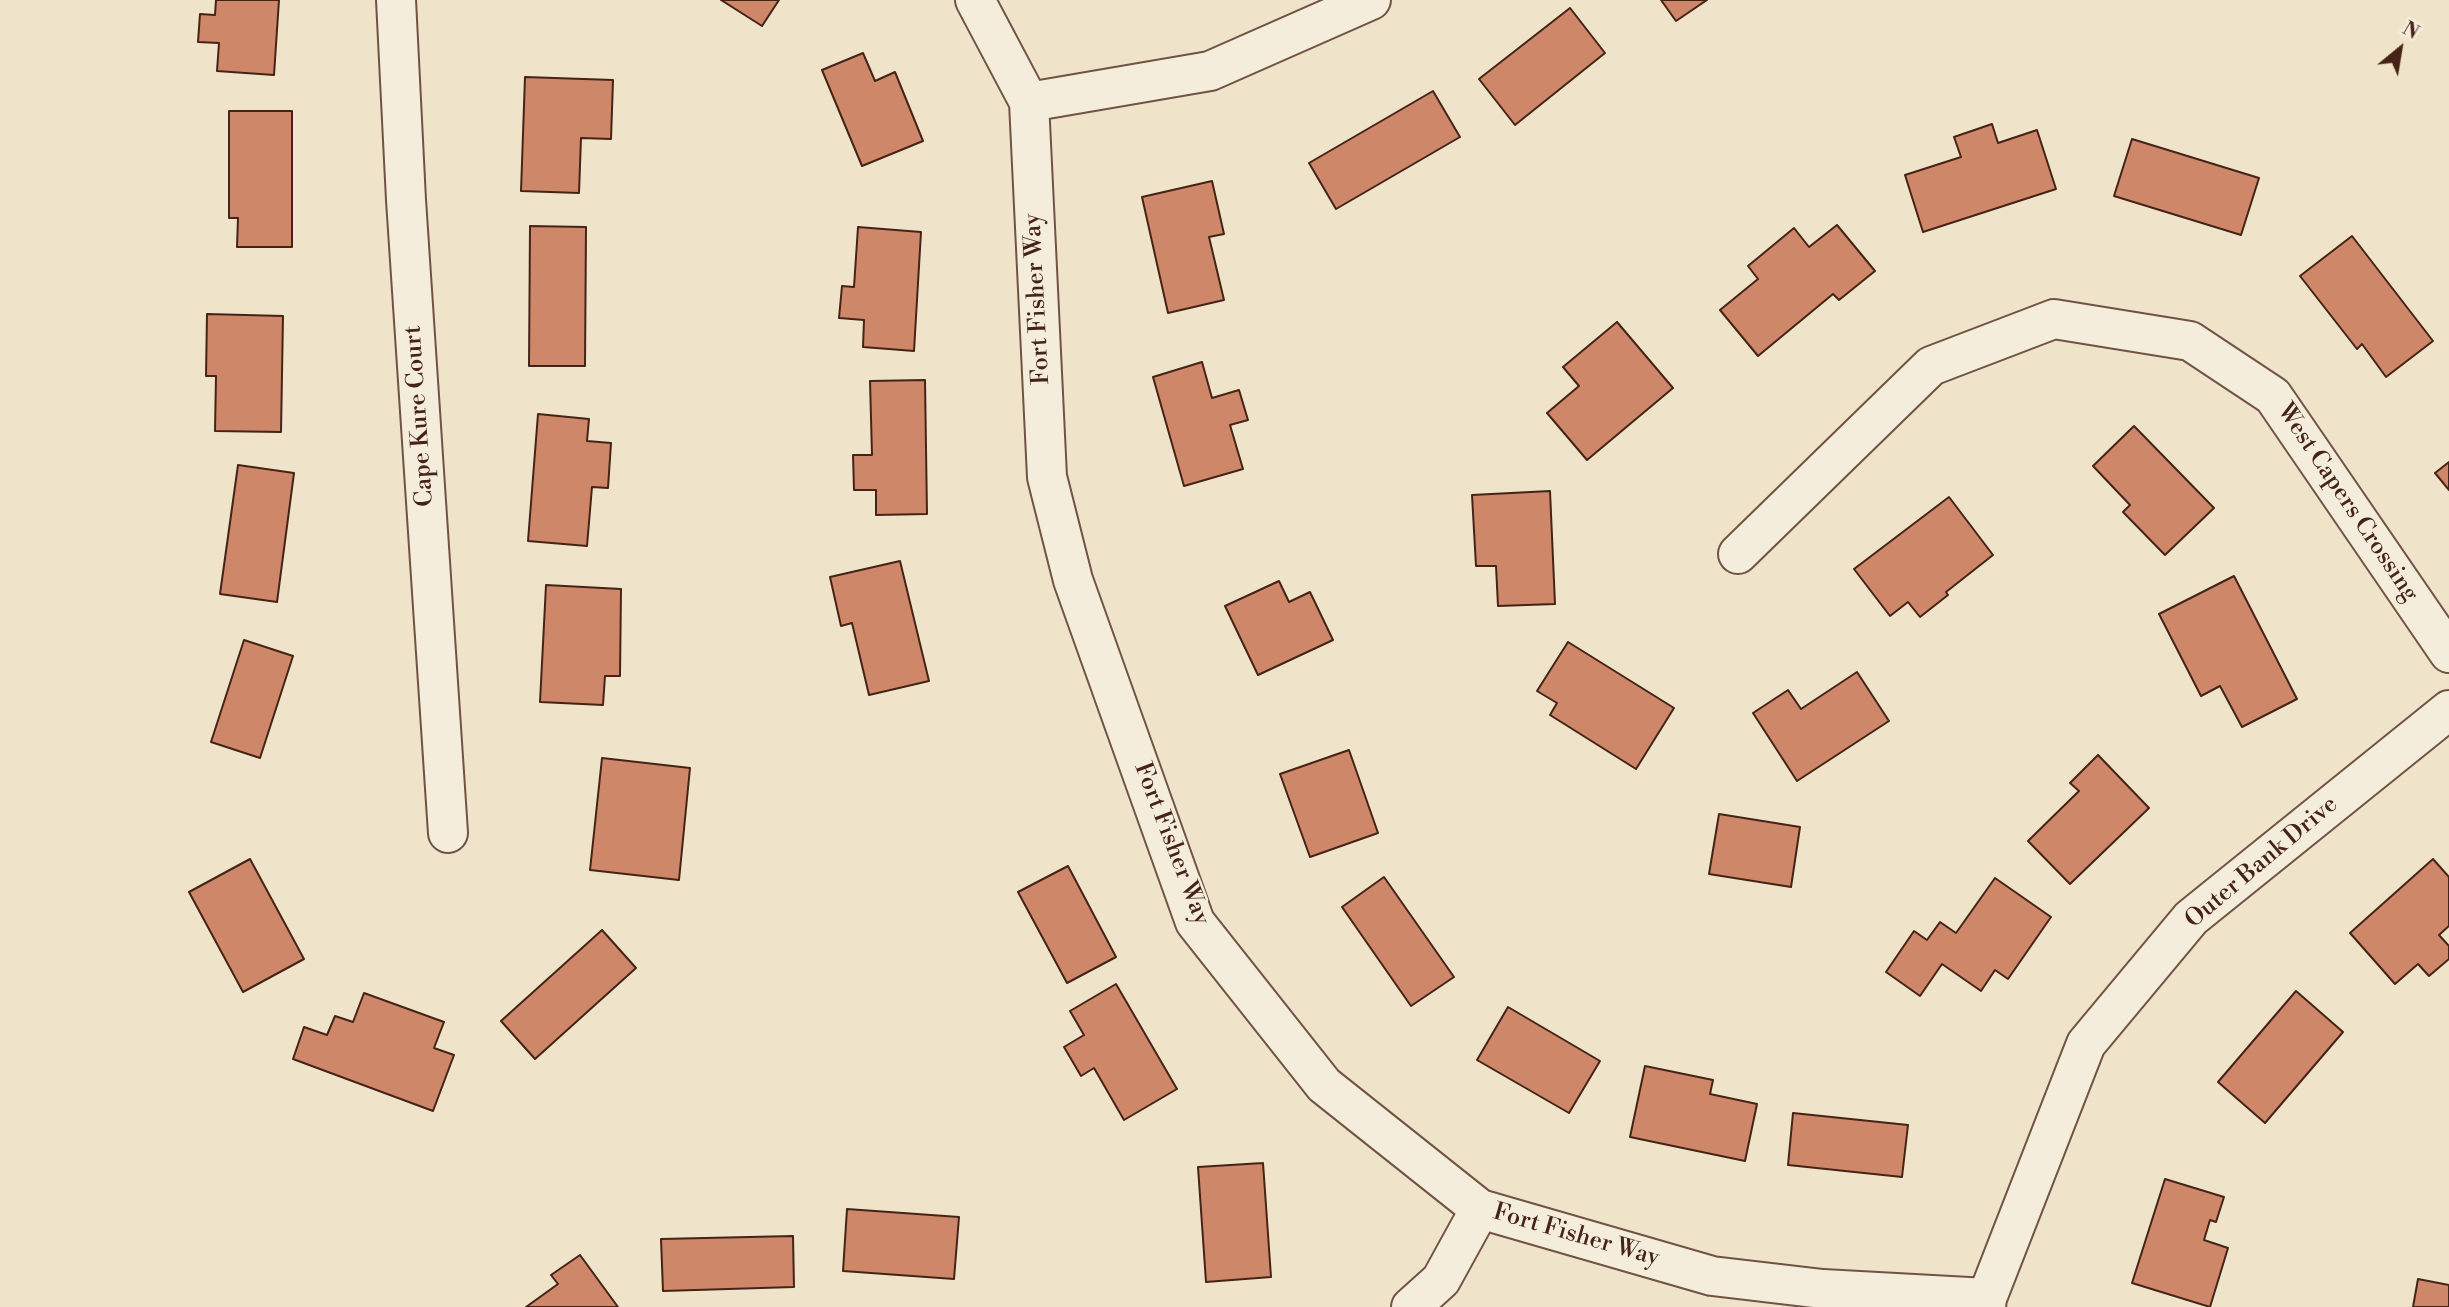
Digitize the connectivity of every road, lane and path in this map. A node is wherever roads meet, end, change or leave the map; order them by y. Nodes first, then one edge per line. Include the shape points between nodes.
1 (396, 0) edge
2 (975, 0) edge
3 (1371, 0) edge
4 (1029, 102) junction
5 (1738, 554) dead end
6 (2449, 653) edge
7 (2449, 710) edge
8 (448, 833) dead end
9 (1480, 1209) junction
10 (1987, 1303) edge
11 (1411, 1307) edge

1 - 8 street, Cape Kure Court
2 - 4 street, Fort Fisher Way
3 - 4 street via 1210,71
4 - 9 street, Fort Fisher Way via 1047,477 1073,580 1195,922 1324,1085
5 - 6 street, West Capers Crossing via 1931,366 2054,319 2190,341 2273,396
7 - 10 street, Outer Bank Drive via 2191,918 2086,1044
9 - 10 street, Fort Fisher Way via 1712,1276
9 - 11 street via 1441,1280

